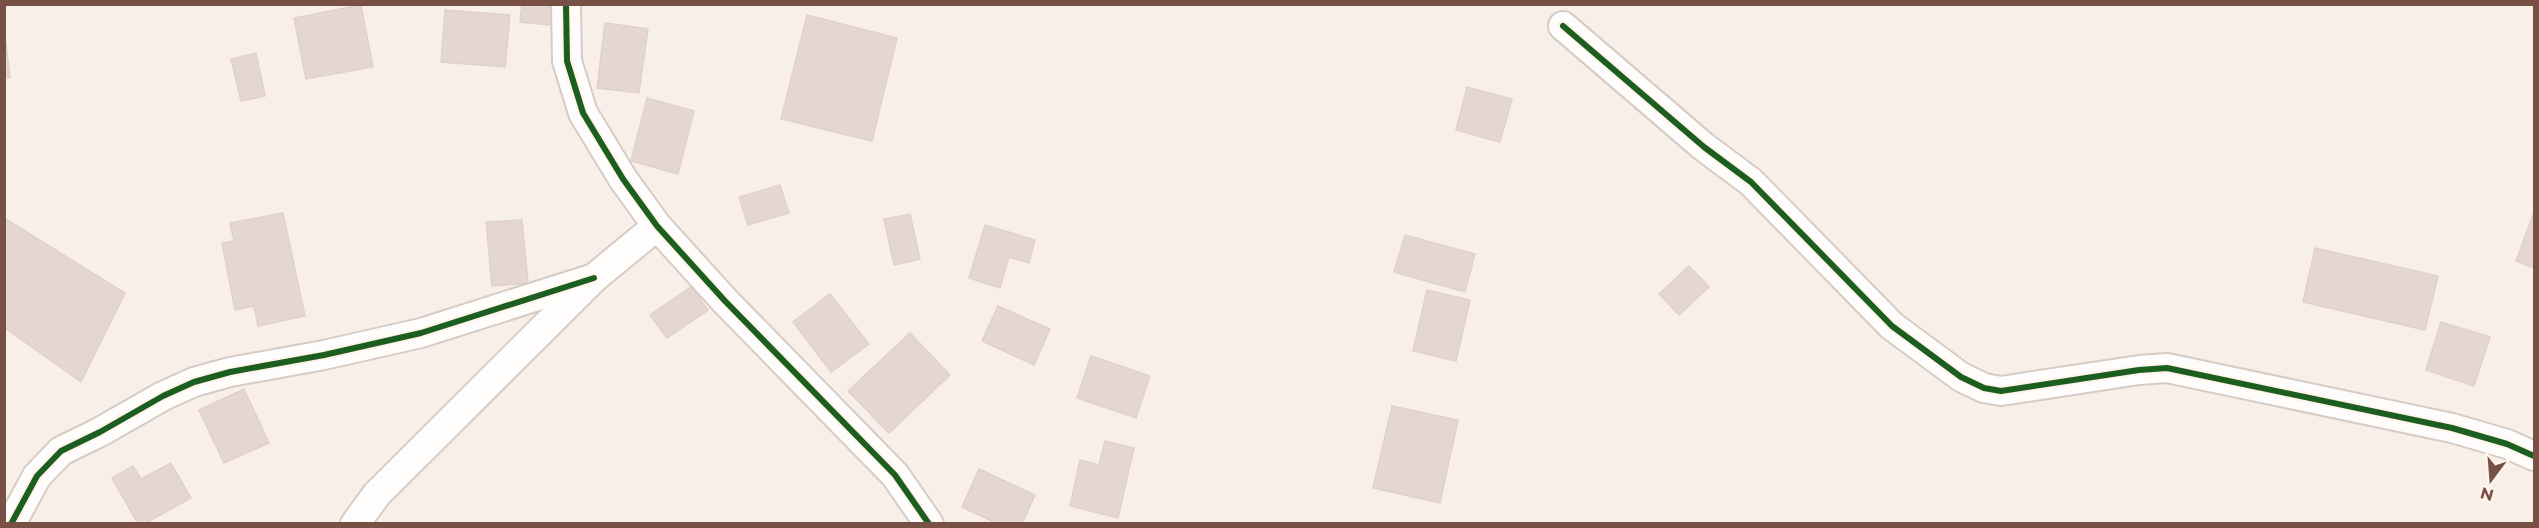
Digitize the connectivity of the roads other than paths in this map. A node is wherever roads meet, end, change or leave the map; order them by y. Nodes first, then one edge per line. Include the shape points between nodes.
1 (566, 4) edge
2 (1563, 26) dead end
3 (657, 226) junction
4 (594, 278) junction
5 (2535, 456) edge
6 (11, 524) edge
7 (355, 524) edge
8 (929, 524) edge

1 - 3 street via 567,61 583,113
2 - 5 street via 1704,147 1751,182 1892,326 1961,377 1984,388 2016,390 2167,368 2452,428
3 - 4 street
3 - 8 street via 895,475
4 - 6 street via 421,333 194,382 61,451 37,477
4 - 7 street via 377,494

